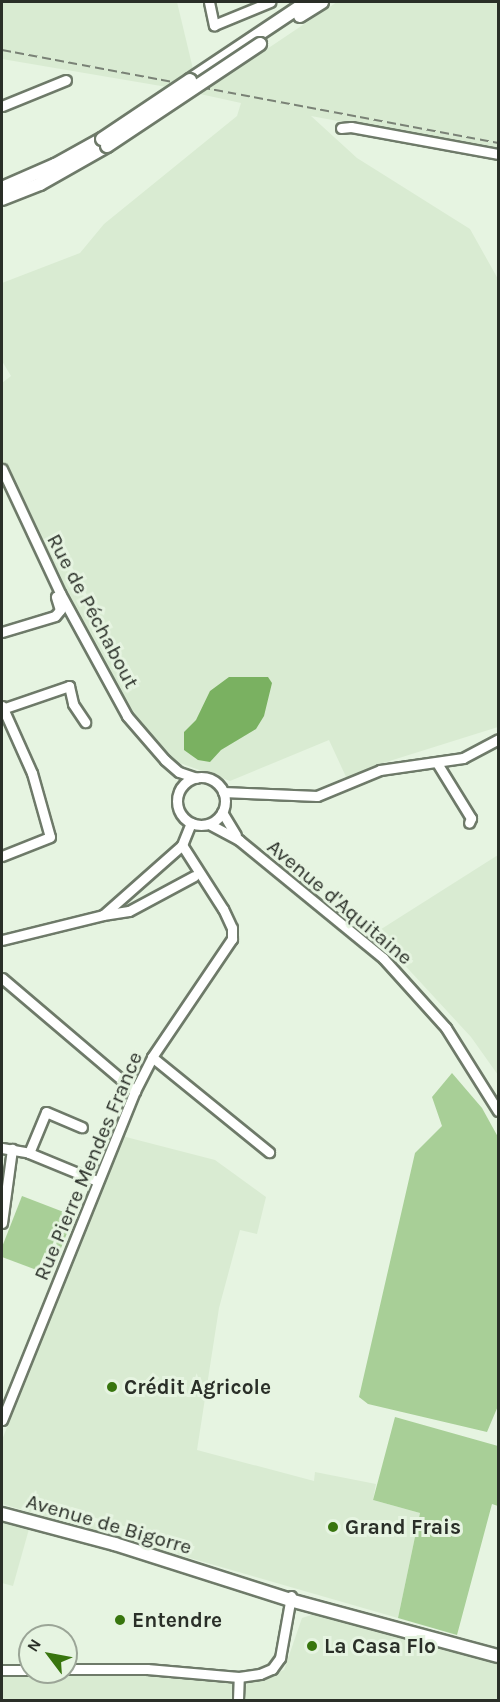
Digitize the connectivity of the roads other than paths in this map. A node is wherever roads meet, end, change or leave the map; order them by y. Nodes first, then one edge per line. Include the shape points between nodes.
1 (209, 2) edge
2 (270, 2) edge
3 (322, 2) edge
4 (304, 7) edge
5 (66, 80) dead end
6 (2, 106) edge
7 (341, 128) dead end
8 (104, 142) junction
9 (498, 154) edge
10 (2, 188) edge
11 (2, 199) edge
12 (2, 469) edge
13 (2, 480) edge
14 (5, 631) edge
15 (2, 708) edge
16 (85, 722) dead end
17 (498, 739) edge
18 (165, 760) junction
19 (437, 764) junction
20 (196, 778) junction
21 (180, 790) junction
22 (223, 792) junction
23 (240, 795) junction
24 (223, 809) junction
25 (469, 823) dead end
26 (191, 824) junction
27 (208, 824) junction
28 (239, 840) junction
29 (182, 845) junction
30 (2, 856) edge
31 (194, 876) dead end
32 (139, 884) junction
33 (147, 902) junction
34 (103, 915) junction
35 (2, 940) edge
36 (2, 978) edge
37 (152, 1058) junction
38 (135, 1091) junction
39 (498, 1111) edge
40 (82, 1127) dead end
41 (2, 1149) edge
42 (12, 1149) junction
43 (269, 1152) dead end
44 (29, 1153) junction
45 (98, 1181) junction
46 (2, 1223) edge
47 (2, 1420) edge
48 (2, 1514) edge
49 (206, 1572) junction
50 (291, 1598) junction
51 (337, 1606) junction
52 (382, 1623) junction
53 (498, 1656) edge
54 (78, 1669) edge
55 (2, 1670) edge
56 (18, 1670) edge
57 (239, 1677) junction
58 (238, 1701) edge

1 - 2 street via 214,25
3 - 4 main road
4 - 8 main road, bridge via 190,80
4 - 8 main road, bridge via 260,44
5 - 6 street
7 - 9 street
8 - 10 main road
8 - 11 main road via 50,179
12 - 18 street, Rue de Péchabout via 65,602 127,716
13 - 14 street via 60,606 59,614
15 - 16 street via 69,686 73,704
15 - 30 street via 32,773 50,837
17 - 19 street via 463,758
18 - 20 street, Rue de Péchabout via 179,772
18 - 21 street, Rue de Péchabout
19 - 23 street via 380,770 317,796
19 - 25 street via 471,818
20 - 21 street
20 - 22 street via 210,779
21 - 26 street via 177,805
22 - 23 street
22 - 24 street
23 - 24 street
24 - 27 street
24 - 28 street, Avenue d'Aquitaine
26 - 27 street
26 - 29 street
27 - 28 street, Avenue d'Aquitaine
28 - 39 street, Avenue d'Aquitaine via 312,897 409,984 446,1028
29 - 32 street
29 - 37 street, Rue Pierre Mendes France via 223,909 232,928 232,939
31 - 33 street
32 - 33 street
32 - 34 street
33 - 34 street
34 - 35 street
36 - 38 street
37 - 38 street, Rue Pierre Mendes France
37 - 43 street
38 - 45 street, Rue Pierre Mendes France
40 - 44 street via 46,1112
41 - 42 street
42 - 44 street
42 - 46 street
44 - 45 street
45 - 47 street, Rue Pierre Mendes France
48 - 49 main road, Avenue de Bigorre
49 - 50 main road, Avenue de Bigorre
49 - 51 main road, Avenue de Bigorre
50 - 51 main road
50 - 52 main road, Avenue de Bigorre
50 - 57 street via 277,1664 268,1672
51 - 52 main road, Avenue de Bigorre
52 - 53 main road, Avenue de Bigorre
54 - 57 street via 147,1669
55 - 56 street
57 - 58 street

